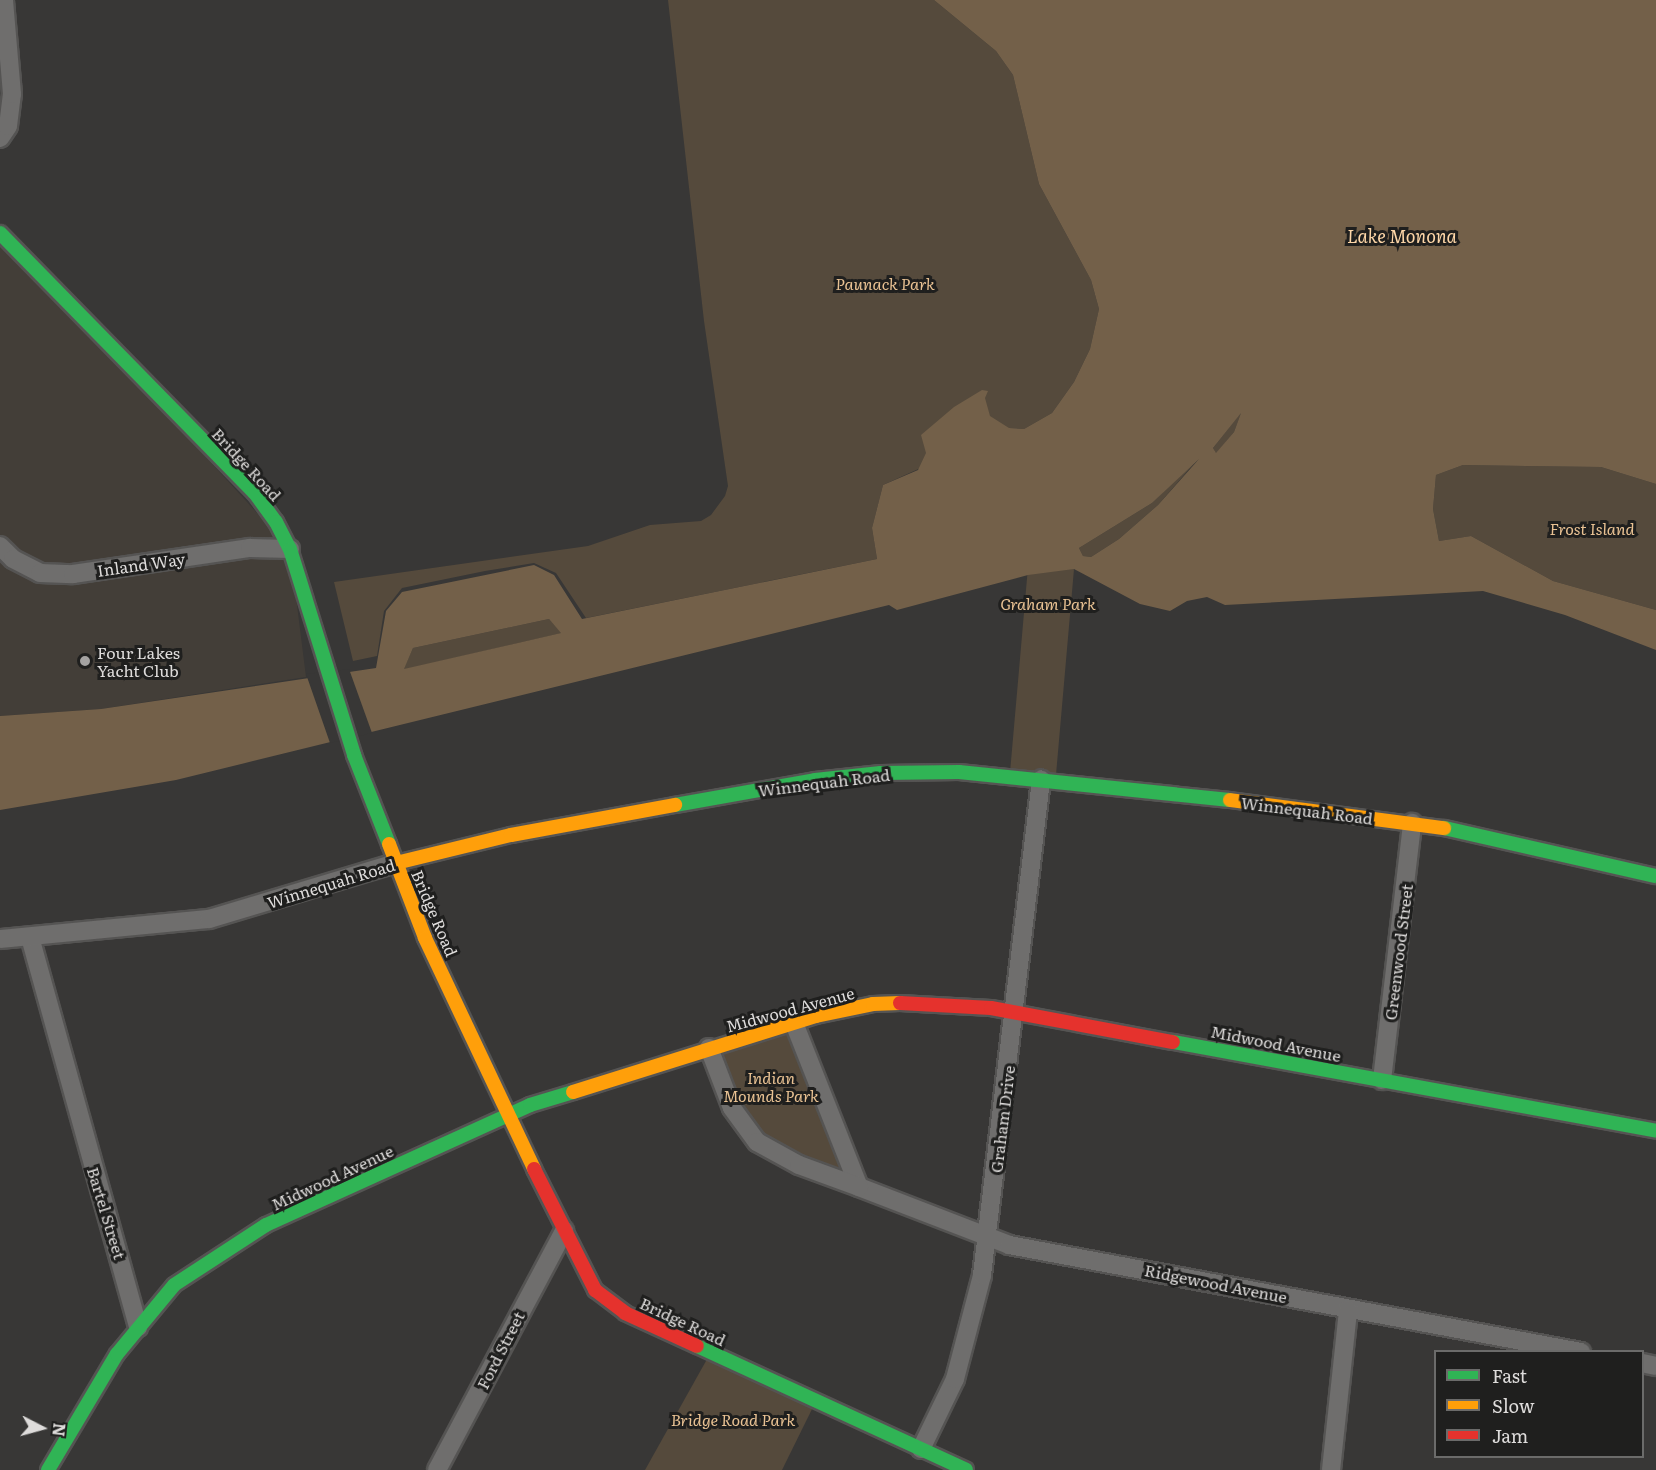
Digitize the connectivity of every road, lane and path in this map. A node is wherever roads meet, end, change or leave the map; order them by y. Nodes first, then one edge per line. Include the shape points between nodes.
1 (4, 0) edge
2 (0, 138) edge
3 (0, 233) edge
4 (0, 546) edge
5 (290, 549) junction
6 (1041, 779) junction
7 (1412, 823) junction
8 (396, 863) junction
9 (1656, 876) edge
10 (30, 937) junction
11 (0, 939) edge
12 (1014, 1011) junction
13 (794, 1023) junction
14 (709, 1048) junction
15 (1382, 1080) junction
16 (511, 1114) junction
17 (1656, 1131) edge
18 (859, 1187) junction
19 (564, 1231) junction
20 (987, 1238) junction
21 (1348, 1310) junction
22 (138, 1327) junction
23 (1570, 1350) edge
24 (921, 1449) junction
25 (48, 1470) edge
26 (437, 1470) edge
27 (966, 1470) edge
28 (1331, 1470) edge

1 - 2 street via 12,94 8,126
3 - 5 street, Bridge Road via 254,492
4 - 5 street, Inland Way via 40,573 73,574 250,548
5 - 8 street, Bridge Road via 354,755
6 - 7 street, Winnequah Road
6 - 8 street, Winnequah Road via 959,772 881,773 815,780 511,835
6 - 12 street, Graham Drive
7 - 9 street, Winnequah Road via 1502,837
7 - 15 street, Greenwood Street
8 - 10 street, Winnequah Road via 209,919
8 - 16 street, Bridge Road via 425,938
10 - 11 street, Winnequah Road
10 - 22 street, Bartel Street
12 - 13 street, Midwood Avenue via 919,1002 873,1004
12 - 15 street, Midwood Avenue
12 - 20 street, Graham Drive
13 - 14 street, Midwood Avenue
13 - 18 street
14 - 16 street, Midwood Avenue via 565,1092
14 - 18 street, Ridgewood Avenue via 732,1108 757,1142 799,1165
15 - 17 street, Midwood Avenue
16 - 19 street, Bridge Road
16 - 22 street, Midwood Avenue via 266,1226 186,1276
18 - 20 street, Ridgewood Avenue
19 - 24 street, Bridge Road via 595,1290 625,1313
19 - 26 street, Ford Street
20 - 21 street, Ridgewood Avenue
20 - 24 street, Graham Drive via 972,1322 955,1379
21 - 23 street, Ridgewood Avenue
21 - 28 street
22 - 25 street via 102,1375
24 - 27 street, Bridge Road

